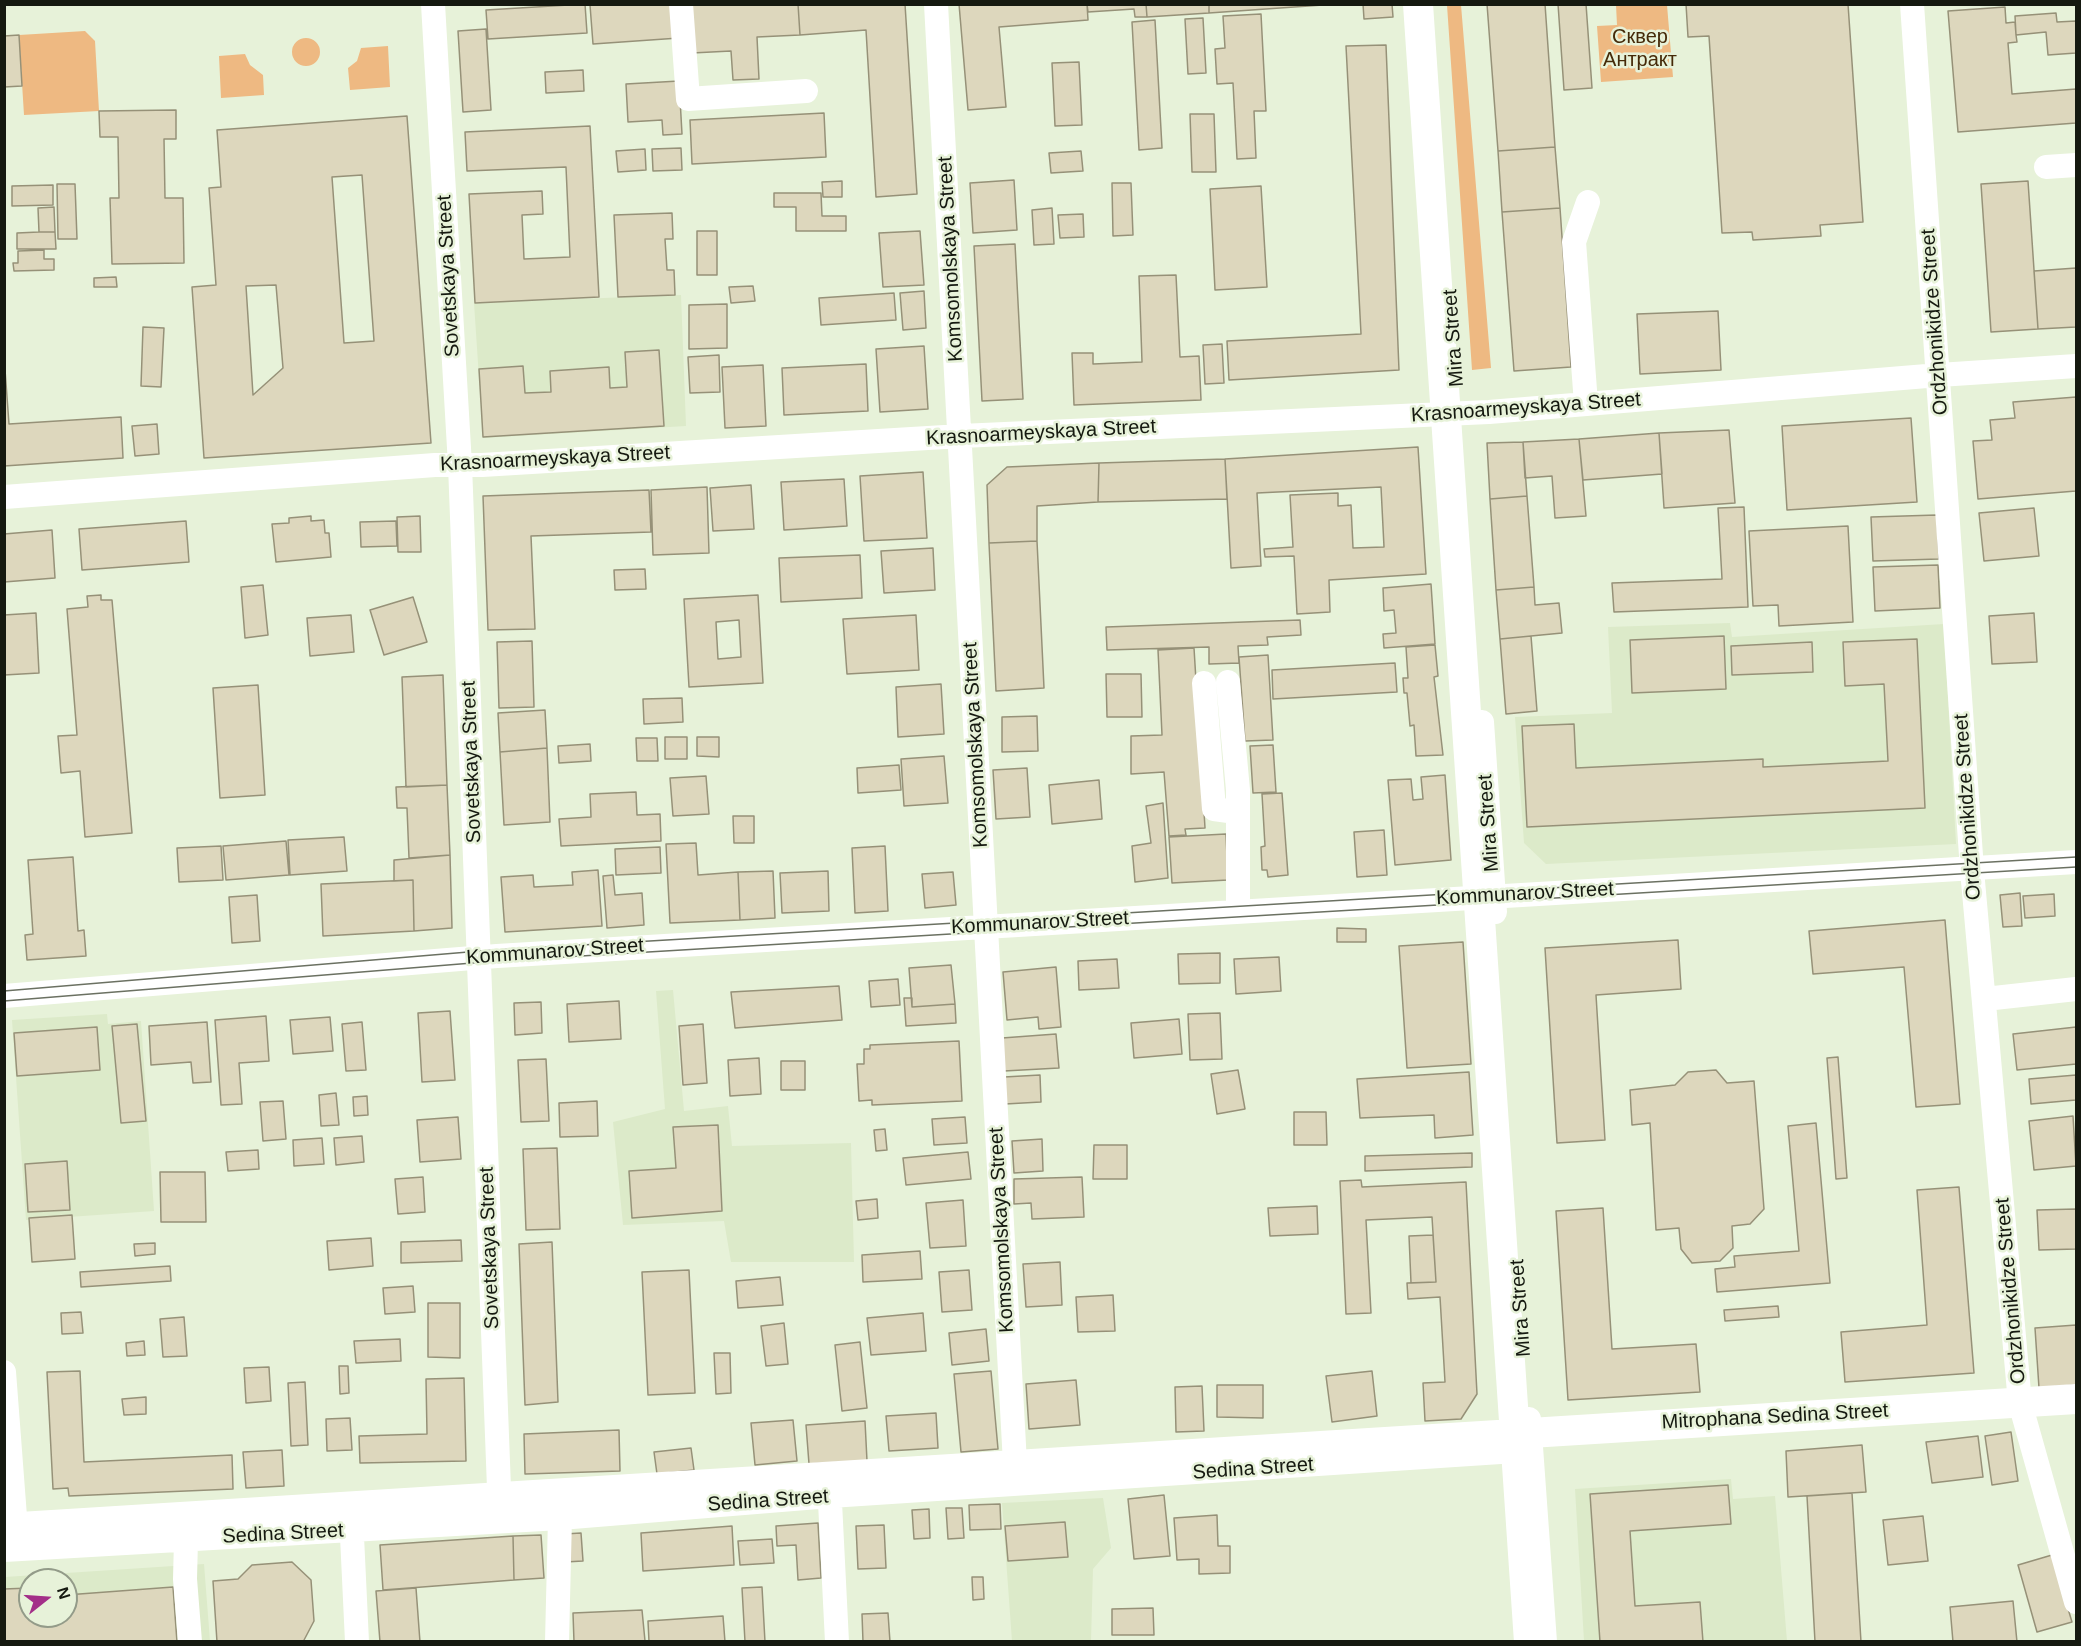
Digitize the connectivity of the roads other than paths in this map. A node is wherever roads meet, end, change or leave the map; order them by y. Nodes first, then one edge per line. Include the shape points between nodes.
1 (434, 4) edge
2 (681, 4) edge
3 (936, 4) edge
4 (1418, 4) edge
5 (1430, 4) edge
6 (1912, 4) edge
7 (806, 91) dead end
8 (2076, 165) edge
9 (2046, 166) dead end
10 (1588, 202) dead end
11 (2076, 366) edge
12 (1939, 375) junction
13 (1586, 404) junction
14 (1453, 414) junction
15 (961, 436) junction
16 (460, 465) junction
17 (4, 496) edge
18 (1228, 682) dead end
19 (1204, 683) dead end
20 (1236, 812) junction
21 (2076, 862) edge
22 (1972, 870) junction
23 (1487, 896) junction
24 (1238, 911) junction
25 (985, 926) junction
26 (480, 957) junction
27 (2076, 989) edge
28 (4, 996) edge
29 (1985, 999) junction
30 (4, 1372) edge
31 (2076, 1399) edge
32 (2020, 1402) junction
33 (1522, 1441) junction
34 (1016, 1475) junction
35 (829, 1486) junction
36 (500, 1509) junction
37 (351, 1518) junction
38 (560, 1518) junction
39 (11, 1538) edge
40 (186, 1540) junction
41 (2076, 1602) edge
42 (190, 1641) edge
43 (357, 1641) edge
44 (557, 1641) edge
45 (837, 1641) edge
46 (1529, 1641) edge
47 (1545, 1641) edge

1 - 16 street, Sovetskaya Street
2 - 7 street via 688,99
3 - 15 street, Komsomolskaya Street
4 - 14 main road, Mira Street
5 - 14 street, Mira Street
6 - 12 street, Ordzhonikidze Street
8 - 9 street
10 - 13 street via 1574,242
11 - 12 street, Krasnoarmeyskaya Street
12 - 13 street, Krasnoarmeyskaya Street
12 - 22 street, Ordzhonikidze Street
13 - 14 street, Krasnoarmeyskaya Street
14 - 15 street, Krasnoarmeyskaya Street
14 - 23 main road, Mira Street
15 - 16 street, Krasnoarmeyskaya Street
15 - 25 street, Komsomolskaya Street
16 - 17 street, Krasnoarmeyskaya Street
16 - 26 street, Sovetskaya Street
18 - 20 street via 1238,790
19 - 20 street via 1214,809
20 - 24 street
21 - 22 street, Kommunarov Street
22 - 23 street, Kommunarov Street
22 - 29 street, Ordzhonikidze Street
23 - 24 street, Kommunarov Street
23 - 33 main road, Mira Street
24 - 25 street, Kommunarov Street
25 - 26 street, Kommunarov Street
25 - 34 street, Komsomolskaya Street
26 - 28 street, Kommunarov Street
26 - 36 street, Sovetskaya Street
27 - 29 street
29 - 32 street, Ordzhonikidze Street
30 - 39 street
31 - 32 main road
32 - 33 main road, Mitrophana Sedina Street
32 - 41 street, Ordzhonikidze Street
33 - 34 main road, Sedina Street
33 - 46 main road, Mira Street
33 - 47 street, Mira Street
34 - 35 main road, Sedina Street
35 - 36 main road, Sedina Street
35 - 38 street, Sedina Street
35 - 45 street
36 - 37 main road, Sedina Street
36 - 38 street, Sedina Street
37 - 39 main road, Sedina Street
37 - 40 street, Sedina Street
37 - 43 street
38 - 44 street
39 - 40 street, Sedina Street
40 - 42 street

